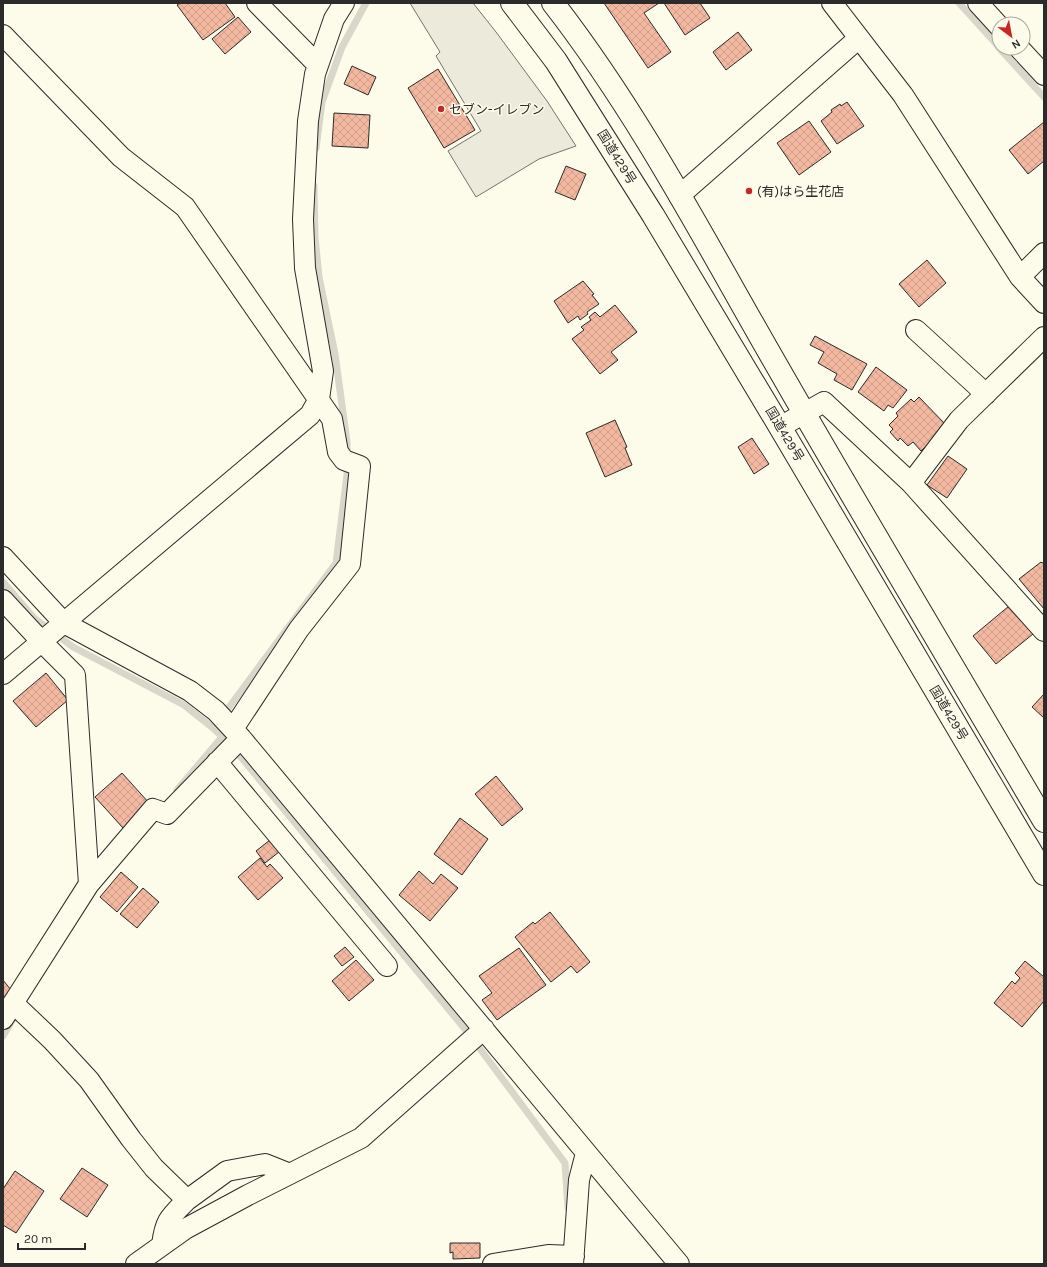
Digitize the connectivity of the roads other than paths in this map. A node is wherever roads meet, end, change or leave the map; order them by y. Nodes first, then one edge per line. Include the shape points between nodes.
1 (257, 3) edge
2 (344, 3) edge
3 (512, 3) edge
4 (553, 3) edge
5 (832, 3) edge
6 (978, 3) edge
7 (991, 17) edge
8 (3, 35) edge
9 (859, 38) junction
10 (1027, 56) edge
11 (318, 65) junction
12 (1044, 75) edge
13 (679, 196) junction
14 (1044, 253) edge
15 (1020, 277) junction
16 (1044, 302) edge
17 (916, 330) dead end
18 (1044, 338) edge
19 (986, 394) junction
20 (319, 399) junction
21 (804, 413) junction
22 (780, 427) junction
23 (911, 483) junction
24 (3, 557) edge
25 (3, 600) edge
26 (1044, 631) edge
27 (52, 632) junction
28 (3, 674) edge
29 (231, 745) junction
30 (1044, 821) edge
31 (1044, 874) edge
32 (89, 884) junction
33 (387, 966) dead end
34 (14, 1010) edge
35 (477, 1036) junction
36 (586, 1153) junction
37 (290, 1174) junction
38 (187, 1200) junction
39 (162, 1245) junction
40 (572, 1258) edge
41 (136, 1264) edge
42 (493, 1264) edge
43 (679, 1264) edge

1 - 11 street
2 - 11 street via 334,19
3 - 22 highway, 国道429号 via 556,61 600,130
4 - 13 highway, 国道429号 via 583,42 635,121
5 - 9 street
6 - 7 street
8 - 20 street via 121,157 185,207
9 - 13 street
9 - 15 street via 903,95
10 - 12 street
11 - 20 street via 308,121 303,219 305,268 323,371
13 - 21 highway, 国道429号
14 - 15 street
15 - 16 street
17 - 19 street
18 - 19 street
19 - 23 street via 959,420
20 - 27 street via 310,415
20 - 29 street via 332,419 338,452 347,461 360,466 350,564 299,629
21 - 22 street
21 - 23 street via 824,402
21 - 30 highway, 国道429号
22 - 31 highway, 国道429号
23 - 26 street
24 - 27 street
25 - 27 street
27 - 28 street
27 - 29 street via 190,691 216,711
27 - 32 street via 75,675
29 - 32 street via 167,814 153,809
29 - 33 street
29 - 35 street
32 - 34 street
34 - 38 street via 52,1040 90,1080 154,1168
35 - 36 street
35 - 37 street via 361,1138
36 - 40 street via 579,1180
36 - 43 street
37 - 38 street via 265,1164 227,1171
37 - 39 street via 185,1229
38 - 39 street via 171,1216 164,1230
39 - 41 street
40 - 42 street via 548,1255

